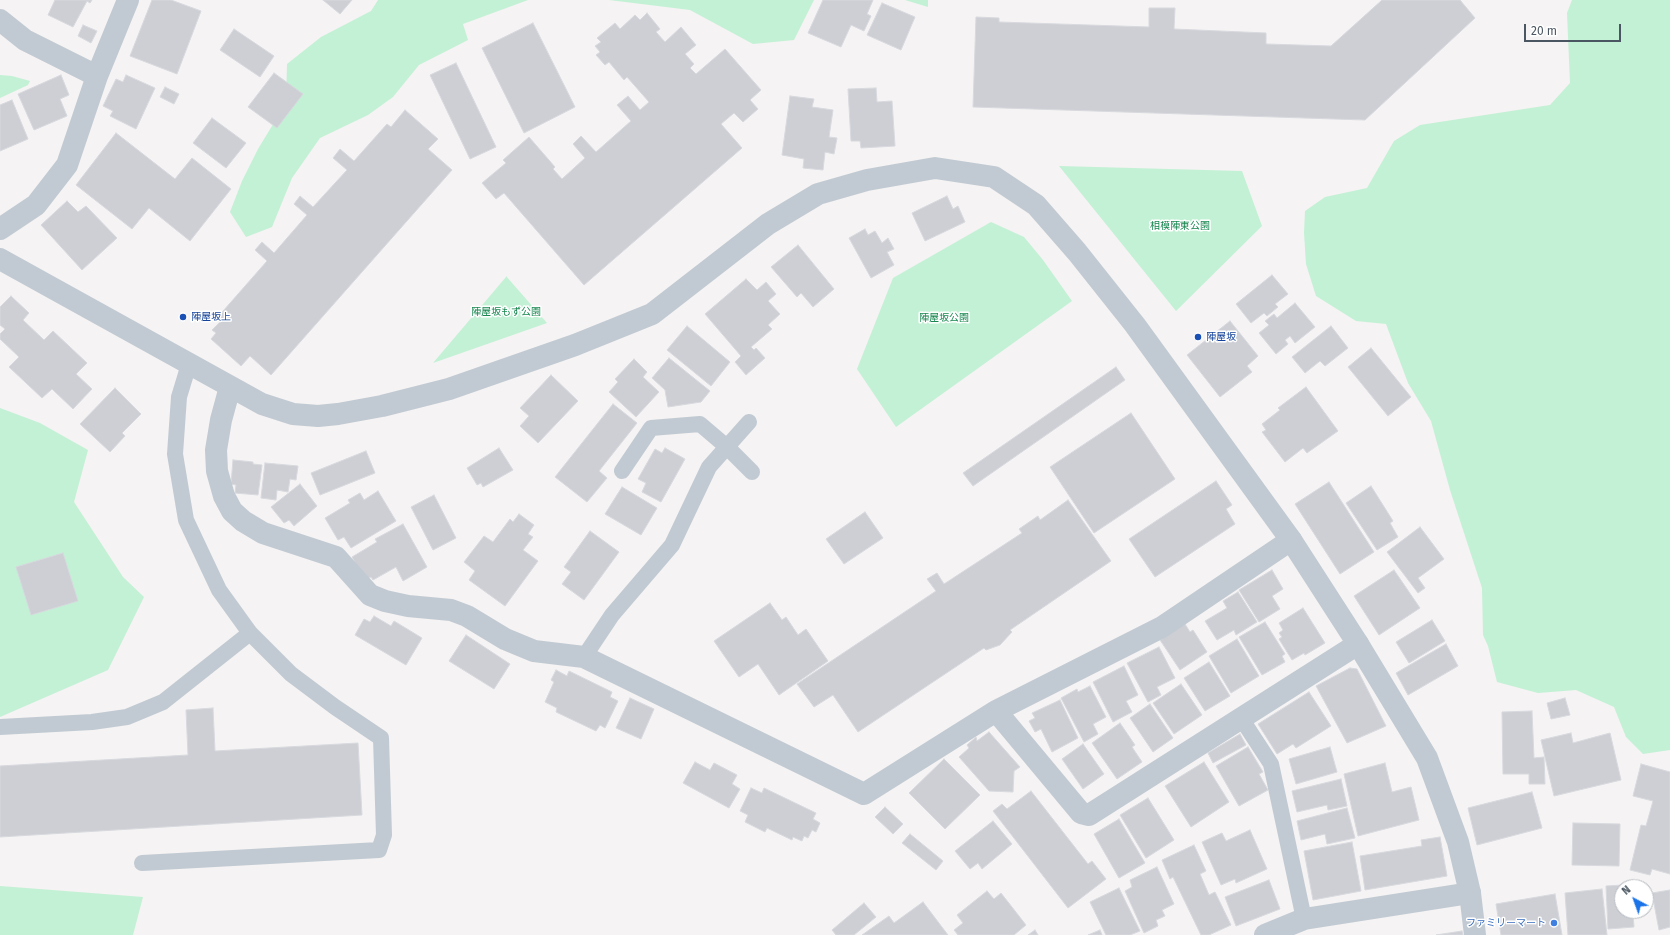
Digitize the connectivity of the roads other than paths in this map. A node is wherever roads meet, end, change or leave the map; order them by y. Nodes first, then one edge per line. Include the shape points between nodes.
1 (128, 0) edge
2 (0, 20) edge
3 (97, 76) junction
4 (0, 229) edge
5 (0, 259) edge
6 (190, 364) junction
7 (230, 387) junction
8 (749, 422) dead end
9 (727, 447) junction
10 (622, 471) dead end
11 (752, 472) dead end
12 (1291, 540) junction
13 (250, 634) junction
14 (1358, 644) junction
15 (584, 657) junction
16 (996, 711) junction
17 (1241, 718) junction
18 (0, 727) edge
19 (142, 863) dead end
20 (1470, 893) junction
21 (1304, 919) junction
22 (1265, 935) edge
23 (1475, 935) edge

1 - 3 street
2 - 3 street via 25,40
3 - 4 street via 66,165 36,205
5 - 6 street
6 - 7 street
6 - 13 lane via 179,397 175,454 186,520 218,590
7 - 12 street via 262,404 293,414 318,416 382,406 449,389 575,345 652,314 768,224 818,194 867,180 935,168 994,177 1036,205 1135,325
7 - 15 street via 216,450 217,471 224,496 232,511 243,522 263,533 336,557 370,595 385,601 451,610 468,616 505,638 534,651
8 - 9 lane
9 - 10 lane via 700,424 651,428
9 - 11 lane
9 - 15 lane via 709,467 672,545 612,615
12 - 14 street
12 - 16 street via 1162,627
13 - 18 lane via 163,702 127,717 92,722
13 - 19 lane via 291,674 381,738 384,835 379,850
14 - 17 street
14 - 20 street via 1427,758 1458,842
15 - 16 street via 864,794
16 - 17 street via 1081,813 1089,815
17 - 21 lane via 1271,764
20 - 21 street
20 - 23 street
21 - 22 street

